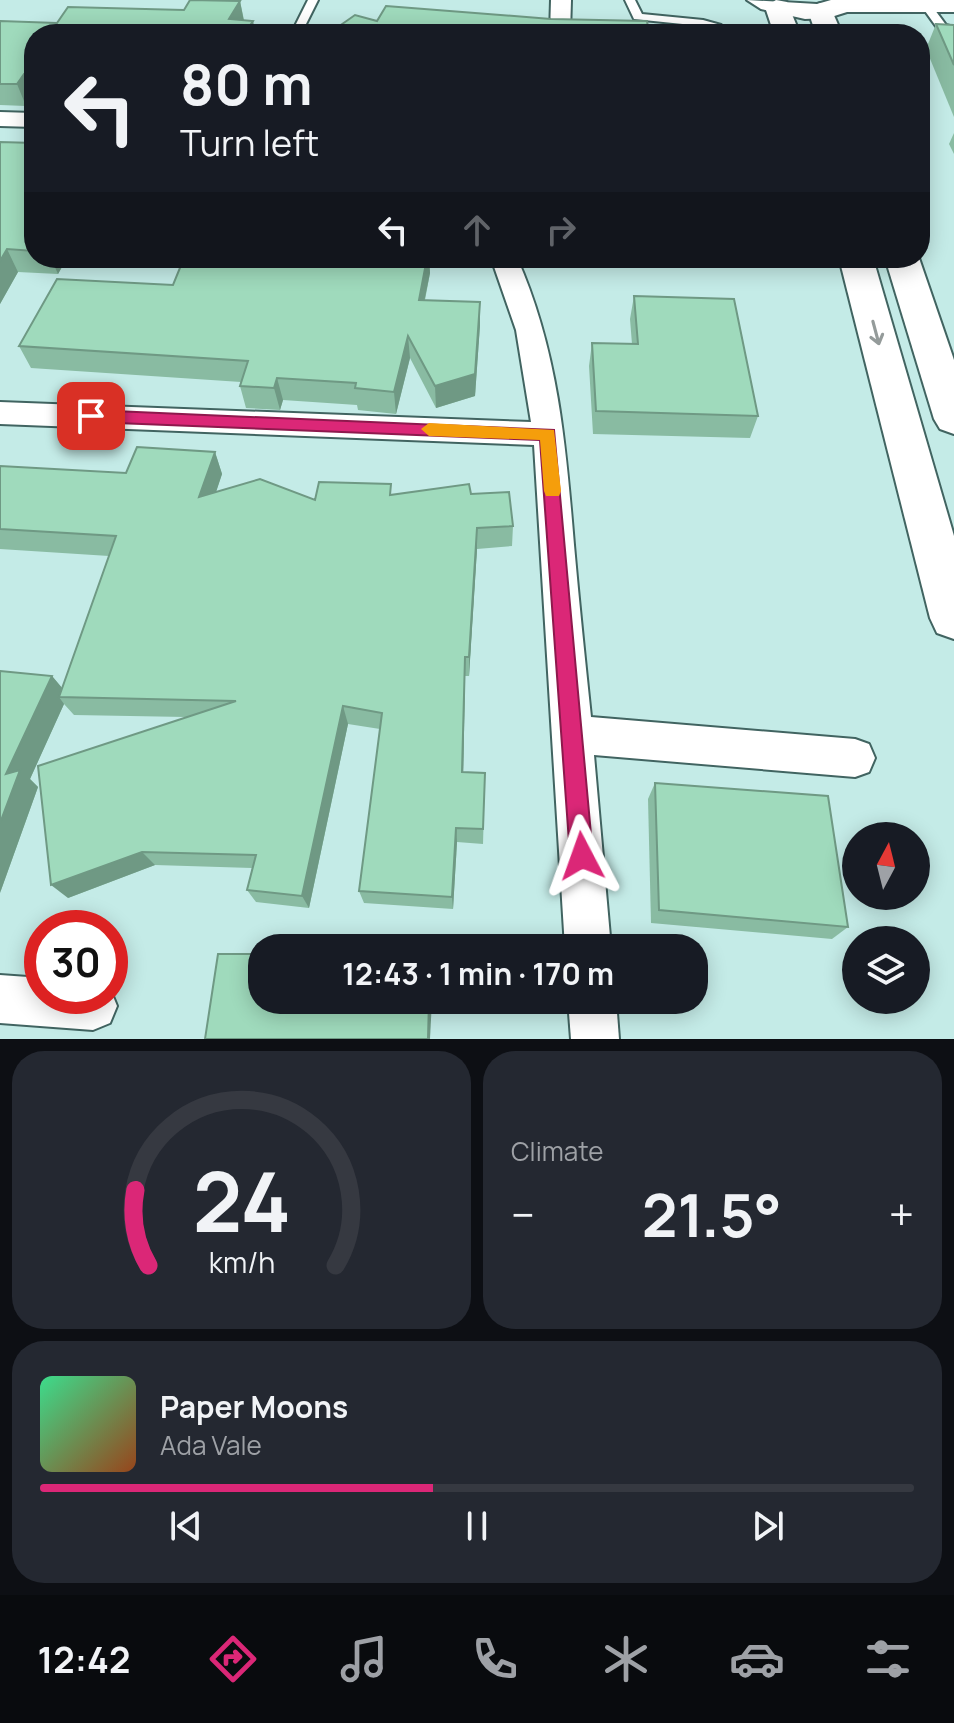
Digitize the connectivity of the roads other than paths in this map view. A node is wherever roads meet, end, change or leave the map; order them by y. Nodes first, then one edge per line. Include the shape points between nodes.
1 (313, 0) edge
2 (561, 0) edge
3 (630, 0) edge
4 (769, 4) edge
5 (925, 4) junction
6 (954, 4) edge
7 (835, 12) edge
8 (301, 24) edge
9 (560, 24) edge
10 (706, 24) edge
11 (781, 24) edge
12 (954, 30) edge
13 (0, 119) edge
14 (24, 120) edge
15 (509, 268) edge
16 (859, 268) edge
17 (905, 268) edge
18 (0, 413) edge
19 (954, 419) edge
20 (548, 434) junction
21 (954, 618) edge
22 (573, 734) junction
23 (855, 758) dead end
24 (587, 934) edge
25 (0, 999) edge
26 (24, 1001) edge
27 (593, 1014) edge
28 (595, 1039) edge

1 - 8 lane
2 - 9 street
3 - 10 lane via 638,17
4 - 7 street
4 - 11 street
5 - 6 street
5 - 7 street
5 - 12 lane via 942,27
13 - 14 street
15 - 20 street via 535,342
16 -> 21 street
17 - 19 street
18 - 20 street
20 - 22 street
22 - 23 street
22 - 24 street
25 - 26 street
27 - 28 street

